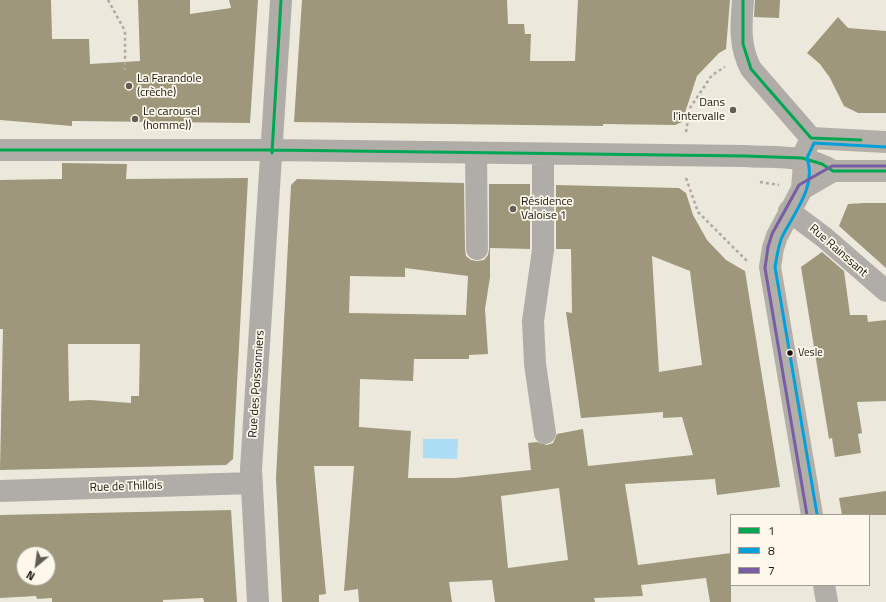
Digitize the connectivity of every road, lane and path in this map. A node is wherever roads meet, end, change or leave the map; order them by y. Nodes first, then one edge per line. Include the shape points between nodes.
1 (108, 0) edge
2 (281, 0) edge
3 (743, 0) edge
4 (125, 70) dead end
5 (811, 138) junction
6 (886, 142) edge
7 (0, 150) edge
8 (476, 153) junction
9 (543, 154) junction
10 (272, 158) junction
11 (802, 158) junction
12 (833, 171) junction
13 (886, 172) edge
14 (802, 188) junction
15 (789, 211) junction
16 (477, 248) dead end
17 (886, 291) edge
18 (545, 433) dead end
19 (252, 483) junction
20 (0, 491) edge
21 (812, 514) edge
22 (824, 586) edge
23 (258, 602) edge
24 (827, 602) edge

1 - 4 path via 125,31
2 - 10 street, Rue des Poissonniers
3 - 5 street via 741,25 744,56 751,69
5 - 6 main road
5 - 11 main road
7 - 10 street
8 - 9 street
8 - 10 street
8 - 16 street
9 - 11 street
9 - 18 street via 543,250 533,322 535,364
10 - 19 street, Rue des Poissonniers
11 - 12 street via 822,164
11 - 14 main road
12 - 13 main road
12 - 14 main road
14 - 15 main road
15 - 17 street, Rue Rainssant via 825,238
15 - 21 main road via 773,248 770,267
19 - 20 street, Rue de Thillois
19 - 23 street, Rue des Poissonniers
22 - 24 main road

